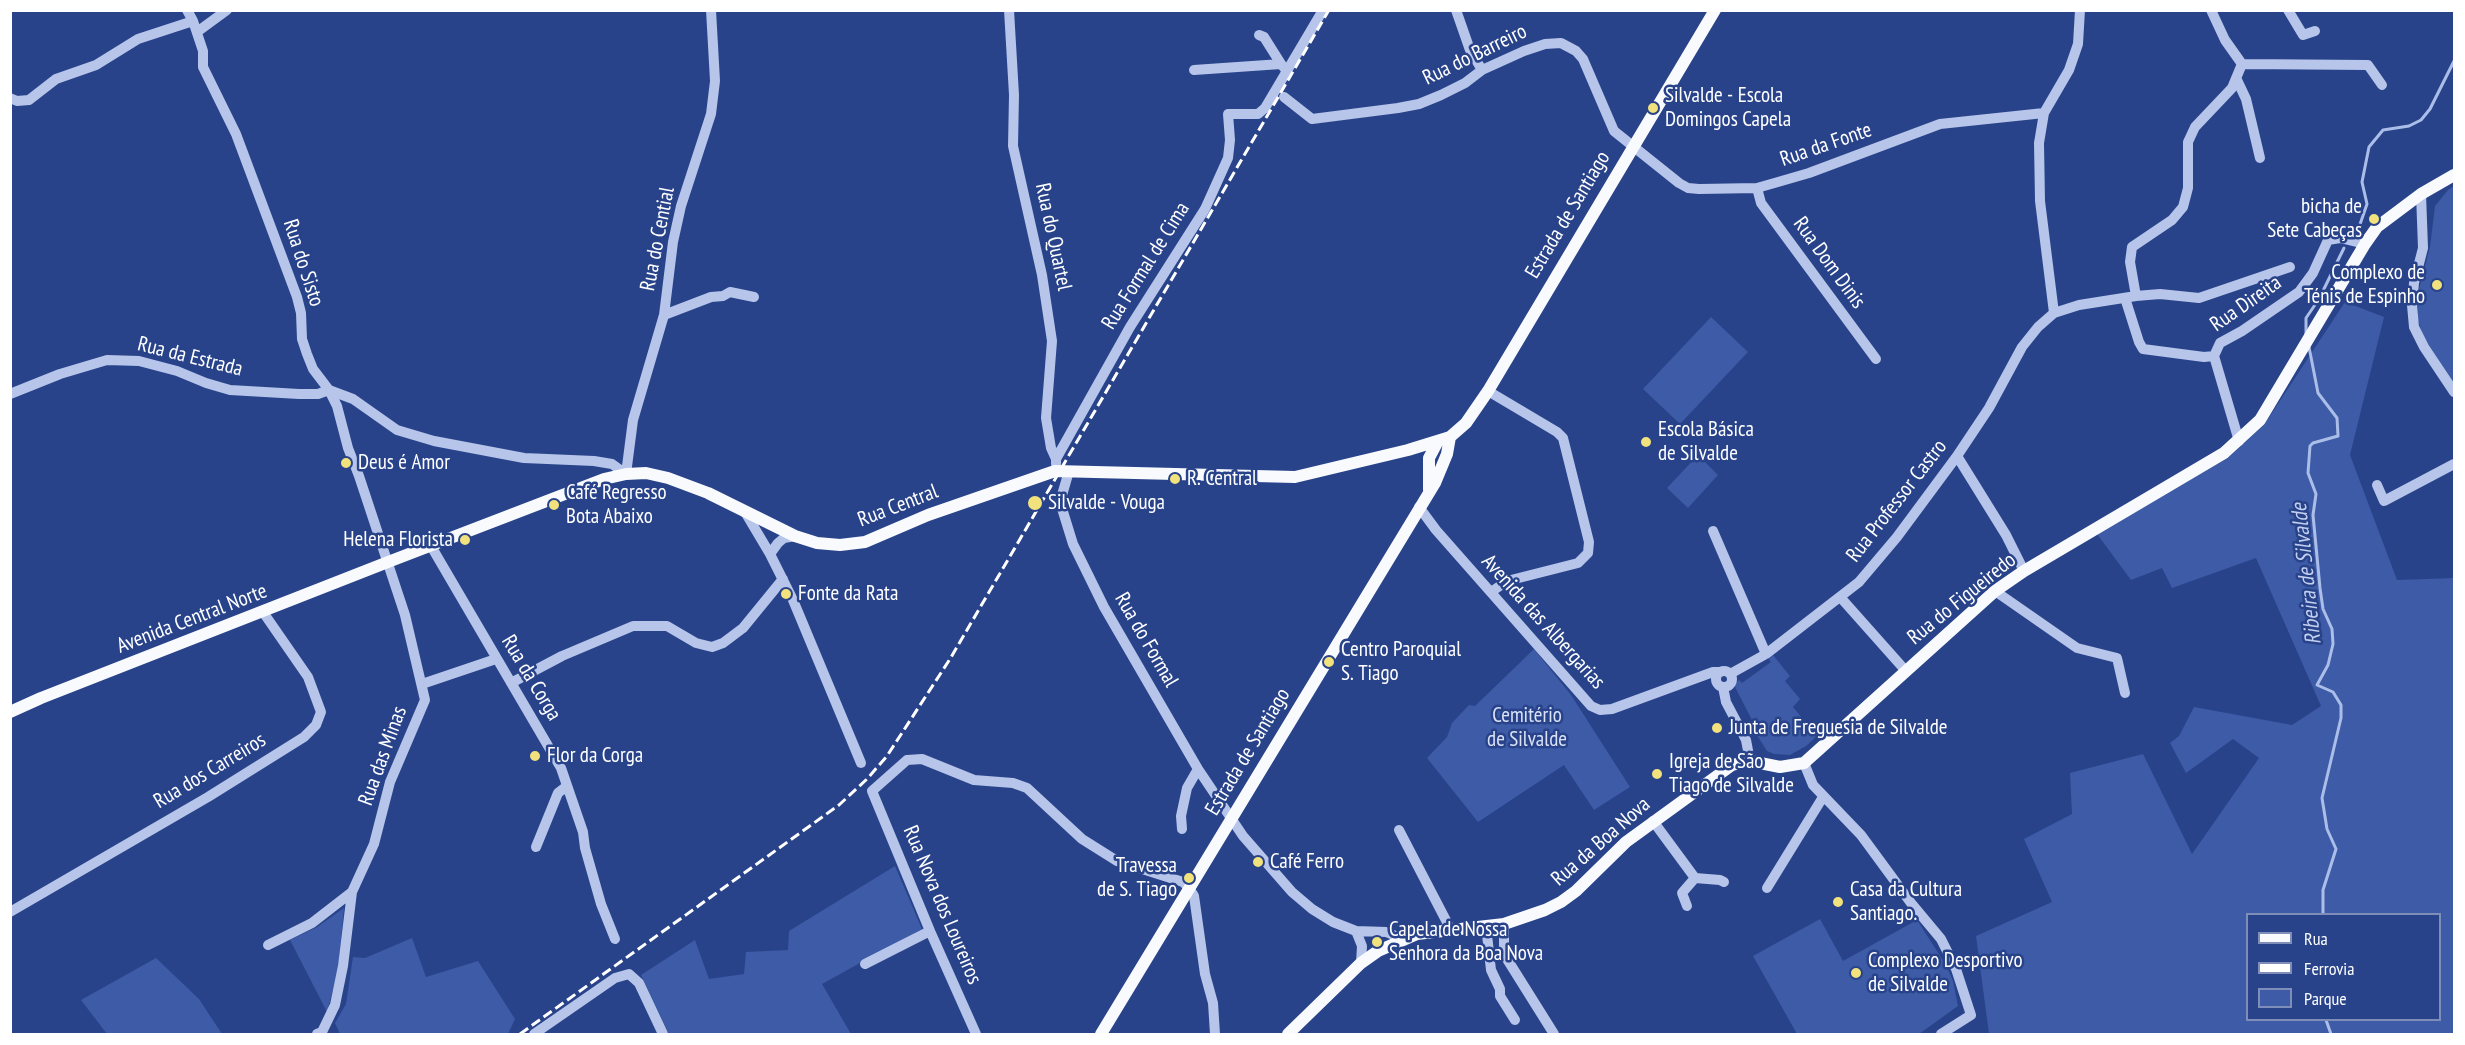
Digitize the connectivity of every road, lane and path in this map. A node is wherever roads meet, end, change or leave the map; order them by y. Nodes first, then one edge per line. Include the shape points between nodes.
1 (187, 10) edge
2 (227, 10) edge
3 (711, 10) edge
4 (1009, 10) edge
5 (1323, 10) edge
6 (1456, 10) edge
7 (1715, 10) edge
8 (2080, 10) edge
9 (2211, 10) edge
10 (2288, 10) edge
11 (193, 21) junction
12 (2315, 31) dead end
13 (197, 32) junction
14 (1260, 34) dead end
15 (2242, 64) junction
16 (1284, 68) junction
17 (1194, 70) dead end
18 (1482, 70) junction
19 (2237, 80) junction
20 (2382, 86) dead end
21 (1284, 97) dead end
22 (10, 98) edge
23 (2044, 113) junction
24 (1632, 146) junction
25 (2260, 158) dead end
26 (2454, 175) edge
27 (1756, 188) junction
28 (2421, 194) junction
29 (2365, 244) junction
30 (2290, 267) dead end
31 (754, 297) dead end
32 (2130, 297) junction
33 (2054, 314) junction
34 (664, 315) junction
35 (2214, 356) junction
36 (1876, 359) dead end
37 (329, 390) junction
38 (1488, 391) junction
39 (2454, 392) edge
40 (10, 394) edge
41 (2239, 441) junction
42 (1430, 446) junction
43 (1957, 456) junction
44 (2454, 464) edge
45 (1056, 465) junction
46 (1441, 469) junction
47 (1069, 471) junction
48 (626, 474) junction
49 (2377, 485) dead end
50 (1429, 490) junction
51 (1419, 507) junction
52 (745, 513) junction
53 (1713, 531) dead end
54 (795, 536) junction
55 (431, 546) junction
56 (770, 554) junction
57 (387, 562) junction
58 (2025, 571) junction
59 (783, 579) junction
60 (1995, 591) junction
61 (1491, 592) junction
62 (1840, 598) junction
63 (263, 612) junction
64 (1766, 654) junction
65 (496, 658) junction
66 (1905, 670) junction
67 (1723, 679) junction
68 (422, 684) junction
69 (511, 684) junction
70 (2126, 693) dead end
71 (10, 712) edge
72 (1750, 760) junction
73 (861, 763) dead end
74 (1804, 763) junction
75 (1198, 769) junction
76 (567, 786) junction
77 (1823, 798) junction
78 (1230, 818) junction
79 (1653, 821) junction
80 (1182, 829) dead end
81 (1399, 830) dead end
82 (536, 847) dead end
83 (1695, 878) junction
84 (1724, 882) dead end
85 (1189, 888) junction
86 (1767, 888) dead end
87 (352, 892) junction
88 (1687, 906) dead end
89 (10, 912) edge
90 (1504, 924) junction
91 (1486, 926) junction
92 (1450, 930) junction
93 (930, 931) junction
94 (1356, 931) junction
95 (615, 939) dead end
96 (1403, 939) junction
97 (268, 945) dead end
98 (1361, 963) junction
99 (865, 964) dead end
100 (1515, 1020) dead end
101 (317, 1035) edge
102 (534, 1035) edge
103 (663, 1035) edge
104 (976, 1035) edge
105 (1101, 1035) edge
106 (1215, 1035) edge
107 (1288, 1035) edge
108 (1554, 1035) edge
109 (1941, 1035) edge

1 - 11 street, Rua do Sisto
2 - 13 street
3 - 34 street, Rua do Cential via 714,97 677,224
4 - 45 street, Rua do Quartel via 1013,146 1042,275 1052,341 1046,418
5 - 16 street
6 - 18 street via 1470,50
7 - 24 main road, Estrada de Santiago
8 - 23 street via 2078,44 2069,70
9 - 15 street
10 - 12 street via 2303,35
11 - 13 street, Rua do Sisto
11 - 22 street via 138,39 84,71 56,80 28,100
13 - 37 street, Rua do Sisto via 203,67 236,134 297,297 307,354
14 - 16 street
15 - 19 street
15 - 20 street via 2368,65
16 - 17 street
16 - 45 street, Rua Formal de Cima via 1265,108 1258,114 1228,114 1228,158 1205,209 1130,327
18 - 21 street, Rua do Barreiro via 1465,83 1419,104 1330,117 1312,119
18 - 24 street, Rua do Barreiro via 1545,44 1568,46 1590,71 1614,131
19 - 25 street via 2246,99
19 - 32 street via 2195,127 2188,142 2188,188 2183,207 2172,220 2132,247
23 - 27 street, Rua da Fonte via 1940,124 1809,173
23 - 33 street via 2039,143 2040,201
24 - 27 street, Rua da Fonte via 1688,188
24 - 38 main road, Estrada de Santiago
26 - 28 main road, Rua do Figueiredo
27 - 36 street, Rua Dom Dinis via 1761,203
28 - 29 main road, Rua do Figueiredo via 2377,227
28 - 39 street via 2423,248 2414,283 2414,327
29 - 35 street, Rua Direita via 2340,238 2328,240 2299,292 2220,343
29 - 41 main road, Rua do Figueiredo via 2260,420
30 - 32 street via 2199,298 2160,294
31 - 34 street via 730,292
32 - 33 street via 2079,305
32 - 35 street, Rua Direita via 2143,348
33 - 43 street, Rua Professor Castro via 2022,347
34 - 48 street, Rua do Cential via 633,420
35 - 41 street
37 - 40 street, Rua da Estrada via 299,394 230,390 177,371 107,360
37 - 48 street via 353,399 397,430 434,441 524,458 603,462
37 - 57 street, Rua do Sisto
38 - 42 main road, Estrada de Santiago via 1466,423
38 - 61 street via 1563,438 1589,542 1588,553 1578,563 1508,581
41 - 58 main road, Rua do Figueiredo
42 - 46 main road
42 - 46 main road, Estrada de Santiago
42 - 47 main road, Rua Central via 1295,477
42 - 50 main road
43 - 58 street
43 - 62 street, Rua Professor Castro via 1877,561
44 - 49 street via 2384,501
45 - 47 main road, Rua Central
45 - 54 main road, Rua Central via 865,542 840,545
46 - 50 main road, Estrada de Santiago
47 - 75 street, Rua do Formal via 1060,501 1073,544 1104,607
48 - 52 main road, Rua Central via 669,478
48 - 55 main road, Rua Central
50 - 51 main road, Estrada de Santiago
51 - 61 street, Avenida das Albergarias
51 - 78 main road, Estrada de Santiago
52 - 54 main road, Rua Central
52 - 56 street
53 - 64 street
54 - 56 street via 784,538
55 - 57 main road, Rua Central
55 - 65 street, Rua da Corga
56 - 59 street
57 - 63 main road, Avenida Central Norte
57 - 68 street, Rua das Minas
58 - 60 main road, Rua do Figueiredo
59 - 69 street via 743,628 723,643 712,647 696,643 667,626 633,626 562,656
59 - 73 street
60 - 66 main road, Rua do Figueiredo
60 - 70 street via 2077,648 2117,658
61 - 67 street, Avenida das Albergarias via 1591,706 1600,710 1695,680
62 - 64 street, Rua Professor Castro
62 - 66 street
63 - 71 main road, Avenida Central Norte
63 - 89 street, Rua dos Carreiros via 308,677 321,712 316,725 304,737 208,796
64 - 67 street, Rua Professor Castro
65 - 68 street
65 - 69 street, Rua da Corga
66 - 74 main road, Rua do Figueiredo
67 - 72 street via 1726,702 1746,740
68 - 87 street, Rua das Minas via 422,710 390,782 374,844
69 - 76 street, Rua da Corga via 561,768
72 - 74 main road via 1780,767
72 - 79 main road, Rua da Boa Nova via 1731,765
74 - 77 street
75 - 78 street, Rua do Formal
75 - 80 street via 1186,788
76 - 82 street via 558,794
76 - 95 street, Rua da Corga
77 - 86 street
77 - 109 street via 1861,835 1941,939 1952,961 1971,1015
78 - 85 main road, Estrada de Santiago
78 - 94 street, Rua do Formal via 1299,897 1333,922
79 - 83 street
79 - 90 main road, Rua da Boa Nova via 1561,902
81 - 92 street
83 - 84 street
83 - 88 street via 1682,893
85 - 93 street, Rua Nova dos Loureiros via 1183,882 1118,861 1082,839 1027,788 974,780 915,758 900,765 872,791
85 - 105 main road, Estrada de Santiago
85 - 106 street via 1194,896 1213,1003
87 - 97 street, Rua das Minas via 312,923
87 - 101 street, Rua das Minas via 335,1005
90 - 91 main road, Rua da Boa Nova
90 - 108 street via 1507,959
91 - 92 main road, Rua da Boa Nova
91 - 100 street via 1491,970 1500,996
92 - 96 main road, Rua da Boa Nova
93 - 99 street
93 - 104 street, Rua Nova dos Loureiros
94 - 96 street via 1386,932
94 - 98 street via 1362,946
96 - 98 main road, Rua da Boa Nova
98 - 107 main road, Rua da Boa Nova
102 - 103 street via 615,978 628,974 639,983

